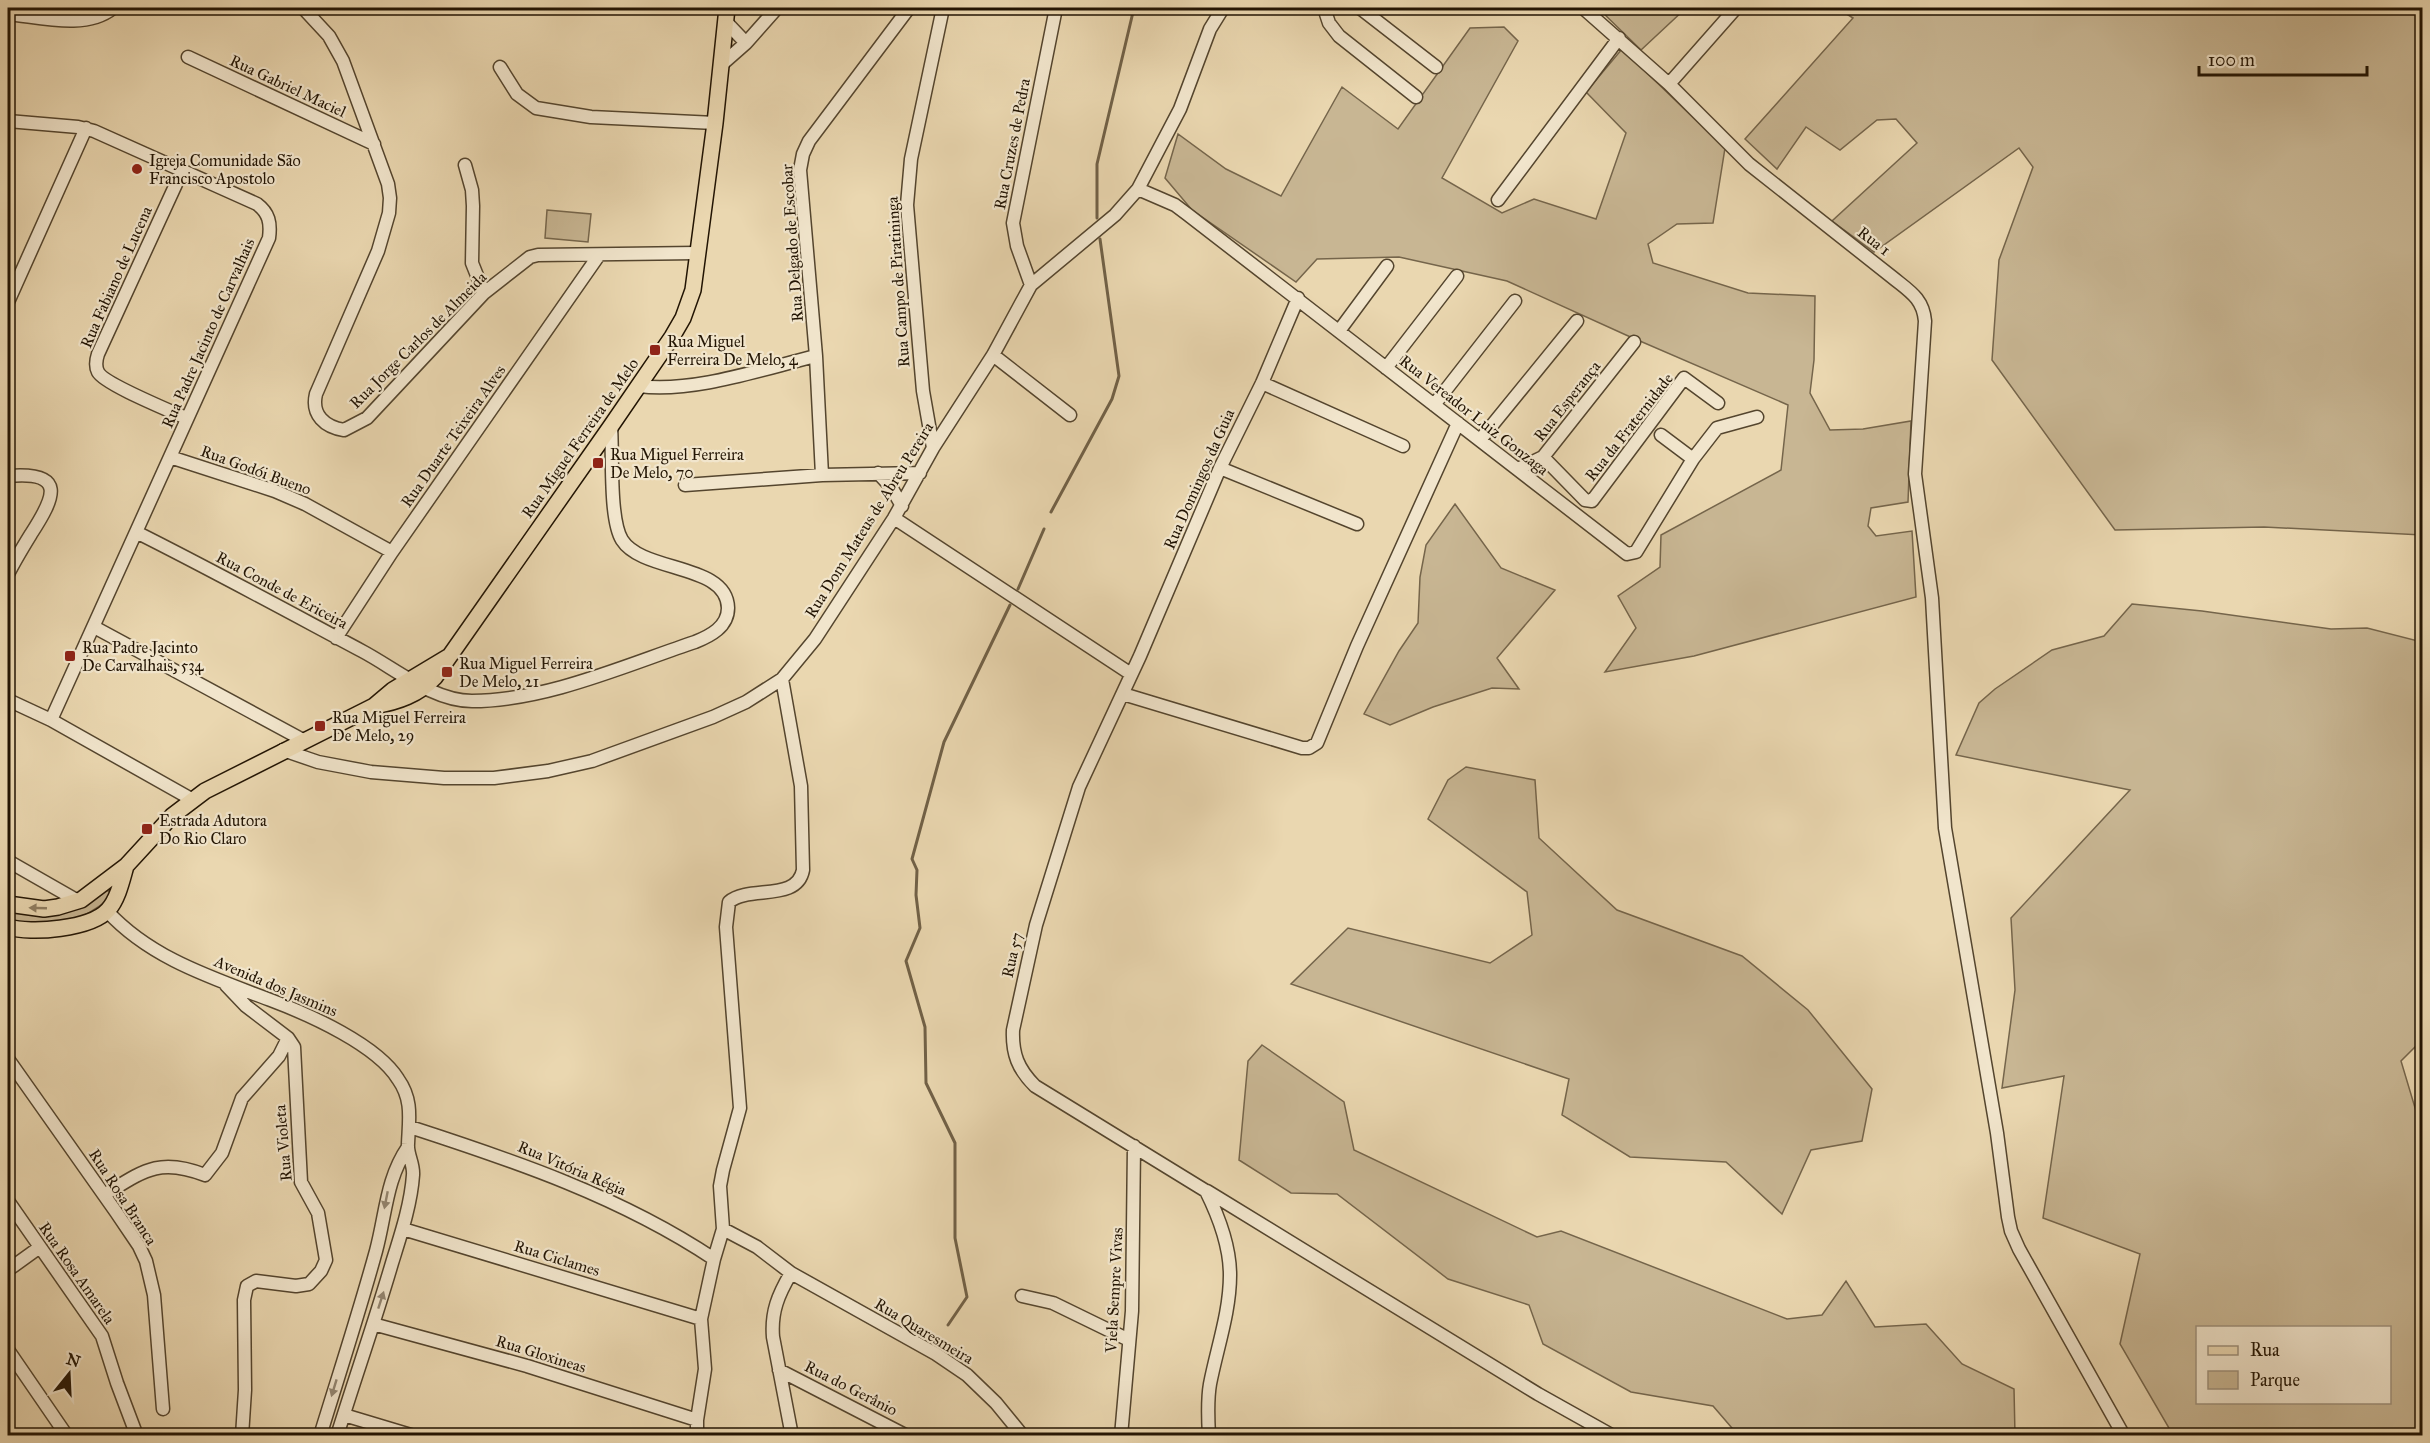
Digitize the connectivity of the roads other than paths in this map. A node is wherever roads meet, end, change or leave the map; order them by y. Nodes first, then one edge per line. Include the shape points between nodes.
1 (113, 8) edge
2 (303, 8) edge
3 (777, 8) edge
4 (909, 8) edge
5 (943, 8) edge
6 (1056, 8) edge
7 (1222, 8) edge
8 (1324, 8) edge
9 (1360, 8) edge
10 (1583, 8) edge
11 (1736, 8) edge
12 (8, 14) edge
13 (727, 15) edge
14 (1619, 39) junction
15 (746, 43) junction
16 (188, 57) dead end
17 (721, 64) junction
18 (500, 67) dead end
19 (1436, 67) dead end
20 (1669, 84) junction
21 (1416, 97) dead end
22 (8, 122) edge
23 (715, 123) junction
24 (86, 128) junction
25 (374, 144) junction
26 (465, 165) dead end
27 (182, 171) junction
28 (1138, 189) junction
29 (1498, 200) dead end
30 (698, 253) junction
31 (599, 255) junction
32 (1387, 266) dead end
33 (1457, 276) dead end
34 (1031, 285) junction
35 (484, 293) junction
36 (1298, 298) junction
37 (1515, 301) dead end
38 (8, 302) edge
39 (1576, 321) dead end
40 (1339, 331) junction
41 (1634, 342) dead end
42 (993, 355) junction
43 (816, 356) junction
44 (1386, 368) junction
45 (1262, 383) junction
46 (639, 386) junction
47 (1718, 403) dead end
48 (1434, 405) junction
49 (1070, 415) dead end
50 (1757, 417) dead end
51 (186, 418) junction
52 (1458, 423) junction
53 (612, 426) junction
54 (1661, 435) dead end
55 (1480, 440) junction
56 (1403, 446) dead end
57 (933, 448) junction
58 (170, 457) junction
59 (1543, 458) junction
60 (1694, 459) junction
61 (1220, 468) junction
62 (1518, 469) junction
63 (878, 473) junction
64 (921, 473) junction
65 (822, 475) junction
66 (8, 476) edge
67 (685, 485) dead end
68 (902, 506) junction
69 (894, 518) junction
70 (1358, 524) dead end
71 (136, 532) junction
72 (392, 552) junction
73 (8, 574) edge
74 (94, 627) junction
75 (336, 638) junction
76 (448, 657) junction
77 (1131, 674) junction
78 (411, 678) junction
79 (782, 679) junction
80 (424, 688) junction
81 (1123, 694) junction
82 (8, 700) edge
83 (374, 706) junction
84 (51, 720) junction
85 (303, 740) junction
86 (283, 750) junction
87 (193, 800) junction
88 (8, 861) edge
89 (126, 866) junction
90 (78, 901) junction
91 (8, 904) edge
92 (107, 911) junction
93 (8, 927) edge
94 (226, 984) junction
95 (288, 1038) junction
96 (8, 1061) edge
97 (410, 1126) junction
98 (1134, 1146) junction
99 (408, 1147) junction
100 (1206, 1191) junction
101 (105, 1195) junction
102 (8, 1201) edge
103 (403, 1229) junction
104 (723, 1229) junction
105 (40, 1247) junction
106 (714, 1259) junction
107 (8, 1270) edge
108 (791, 1273) junction
109 (1022, 1296) dead end
110 (701, 1319) junction
111 (373, 1324) junction
112 (1129, 1340) junction
113 (8, 1350) edge
114 (779, 1370) junction
115 (164, 1409) dead end
116 (344, 1415) junction
117 (697, 1420) junction
118 (67, 1436) edge
119 (137, 1436) edge
120 (242, 1436) edge
121 (320, 1436) edge
122 (337, 1436) edge
123 (414, 1436) edge
124 (697, 1436) edge
125 (792, 1436) edge
126 (908, 1436) edge
127 (1023, 1436) edge
128 (1121, 1436) edge
129 (1209, 1436) edge
130 (1612, 1436) edge
131 (2124, 1436) edge

1 - 12 street via 91,19
2 - 25 street, Rua Jorge Carlos de Almeida via 329,36 343,61
3 - 15 street
4 - 43 street, Rua Delgado de Escobar via 803,154 800,170
5 - 57 street, Rua Campo de Piratininga via 911,159 907,205 923,391
6 - 34 street, Rua Cruzes de Pedra via 1013,223
7 - 28 street, Rua Dom Mateus de Abreu Pereira via 1210,28 1180,109
8 - 21 street via 1339,36
9 - 19 street
10 - 14 street, Rua 1
11 - 20 street
13 - 15 street
13 - 17 main road, Rua Miguel Ferreira de Melo
14 - 20 street, Rua 1
14 - 29 street
15 - 17 street
16 - 25 street, Rua Gabriel Maciel
17 - 23 main road, Rua Miguel Ferreira de Melo
18 - 23 street via 517,94 536,108 591,117
20 - 131 street, Rua 1 via 1749,164 1924,307 1915,474 1932,598 1946,828 2011,1231
22 - 24 street, Rua Padre Jacinto de Carvalhais
23 - 30 main road, Rua Miguel Ferreira de Melo
24 - 27 street, Rua Padre Jacinto de Carvalhais
24 - 38 street
25 - 35 street, Rua Jorge Carlos de Almeida via 388,184 389,213 378,251 316,394 317,414 324,423 341,430 366,418
26 - 35 street via 472,190 472,263
27 - 51 street, Rua Padre Jacinto de Carvalhais via 256,204 264,210 271,227
27 - 51 street, Rua Fabiano de Lucena via 96,363 98,372 112,383
28 - 34 street, Rua Dom Mateus de Abreu Pereira via 1115,215
28 - 36 street, Rua Vereador Luiz Gonzaga via 1175,205
30 - 31 street, Rua Jorge Carlos de Almeida
30 - 46 main road, Rua Miguel Ferreira de Melo via 693,290 683,318
31 - 35 street, Rua Jorge Carlos de Almeida via 530,257
31 - 72 street, Rua Duarte Teixeira Alves
32 - 40 street
33 - 44 street
34 - 42 street, Rua Dom Mateus de Abreu Pereira
36 - 40 street, Rua Vereador Luiz Gonzaga
36 - 45 street, Rua Domingos da Guia
37 - 48 street
39 - 55 street
40 - 44 street, Rua Vereador Luiz Gonzaga
41 - 59 street, Rua Esperança
42 - 49 street
42 - 57 street, Rua Dom Mateus de Abreu Pereira
43 - 46 street via 689,386
43 - 65 street, Rua Delgado de Escobar
44 - 48 street, Rua Vereador Luiz Gonzaga
45 - 56 street
45 - 61 street, Rua Domingos da Guia
46 - 53 main road, Rua Miguel Ferreira de Melo
47 - 59 street, Rua da Fraternidade via 1684,378 1592,501 1585,500
48 - 52 street, Rua Vereador Luiz Gonzaga
50 - 60 street, Rua Vereador Luiz Gonzaga via 1717,428
51 - 58 street, Rua Padre Jacinto de Carvalhais
52 - 55 street, Rua Vereador Luiz Gonzaga
52 - 81 street via 1317,743 1302,748
53 - 76 main road, Rua Miguel Ferreira de Melo
53 - 80 street, Rua Conde de Ericeira via 615,511 622,539 645,557 714,582 727,600 728,610 720,628 695,642 571,683 505,698 450,699
54 - 60 street
55 - 62 street, Rua Vereador Luiz Gonzaga
57 - 64 street, Rua Dom Mateus de Abreu Pereira
58 - 71 street, Rua Padre Jacinto de Carvalhais
58 - 72 street, Rua Godói Bueno via 275,491
59 - 62 street, Rua Esperança
60 - 62 street, Rua Vereador Luiz Gonzaga via 1636,552 1630,554
61 - 70 street
61 - 77 street, Rua Domingos da Guia
63 - 64 street
63 - 65 street
63 - 68 street
64 - 68 street, Rua Dom Mateus de Abreu Pereira
65 - 67 street
66 - 73 street via 41,479 49,486 51,495 48,510
68 - 69 street, Rua Dom Mateus de Abreu Pereira
69 - 77 street
69 - 79 street, Rua Dom Mateus de Abreu Pereira via 815,639
71 - 74 street, Rua Padre Jacinto de Carvalhais
71 - 75 street, Rua Conde de Ericeira
72 - 75 street, Rua Duarte Teixeira Alves
74 - 84 street, Rua Padre Jacinto de Carvalhais
74 - 85 street
75 - 78 street, Rua Conde de Ericeira
76 - 78 main road, Rua Miguel Ferreira de Melo
76 - 80 main road, Rua Miguel Ferreira de Melo
77 - 81 street, Rua 57
78 - 80 street, Rua Conde de Ericeira
78 - 83 main road, Rua Miguel Ferreira de Melo
79 - 86 street, Rua Dom Mateus de Abreu Pereira via 713,717 592,761 548,771 495,778 444,778 353,769
79 - 104 street via 801,786 803,870 795,886 740,896 727,907 740,1100 720,1186
80 - 83 main road, Rua Miguel Ferreira de Melo via 399,701
81 - 98 street, Rua 57 via 1066,825 1020,991 1013,1046 1023,1074 1035,1086
82 - 84 street
83 - 85 main road, Rua Miguel Ferreira de Melo
84 - 87 street
85 - 86 main road, Rua Miguel Ferreira de Melo
86 - 87 main road, Rua Miguel Ferreira de Melo
87 - 89 main road, Rua Miguel Ferreira de Melo via 172,816
88 - 90 street
89 - 90 main road
89 - 92 main road
90 -> 91 main road via 44,909
92 - 93 main road via 61,929
92 - 94 street, Avenida dos Jasmins via 136,939
94 - 95 street via 246,1006
94 - 97 street, Avenida dos Jasmins via 319,1021 369,1050 388,1065 408,1096
95 - 101 street via 279,1056 242,1098 222,1153 205,1175 173,1167 150,1168
95 - 120 street, Rua Violeta via 294,1047 301,1182 318,1213 326,1260 309,1284 256,1281 247,1286
96 - 101 street, Rua Rosa Branca
97 - 99 street, Avenida dos Jasmins
97 - 106 street, Rua Vitória Régia via 555,1177 659,1225
98 - 100 street, Rua 57
98 - 112 street, Viela Sempre Vivas
99 - 103 street, Avenida dos Jasmins via 413,1172
99 -> 121 street, Avenida dos Jasmins via 390,1181 376,1252
100 - 129 street via 1225,1236 1230,1273 1210,1385
100 - 130 street, Rua 57
101 - 115 street, Rua Rosa Branca via 139,1246 151,1278
102 - 105 street, Rua Rosa Amarela
103 - 110 street, Rua Ciclames
111 -> 103 street, Avenida dos Jasmins
104 - 106 street
104 - 108 street, Rua Quaresmeira via 757,1247
105 - 107 street
105 - 119 street, Rua Rosa Amarela via 102,1336
106 - 110 street
108 - 114 street via 774,1309 773,1337
108 - 127 street, Rua Quaresmeira via 967,1375
109 - 112 street via 1053,1303
110 - 117 street via 705,1369
111 - 116 street, Avenida dos Jasmins
111 - 117 street, Rua Gloxineas via 526,1366
112 - 128 street, Viela Sempre Vivas
113 - 118 street
114 - 125 street
114 - 126 street, Rua do Gerânio
116 - 122 street, Avenida dos Jasmins
116 - 123 street
117 - 124 street

